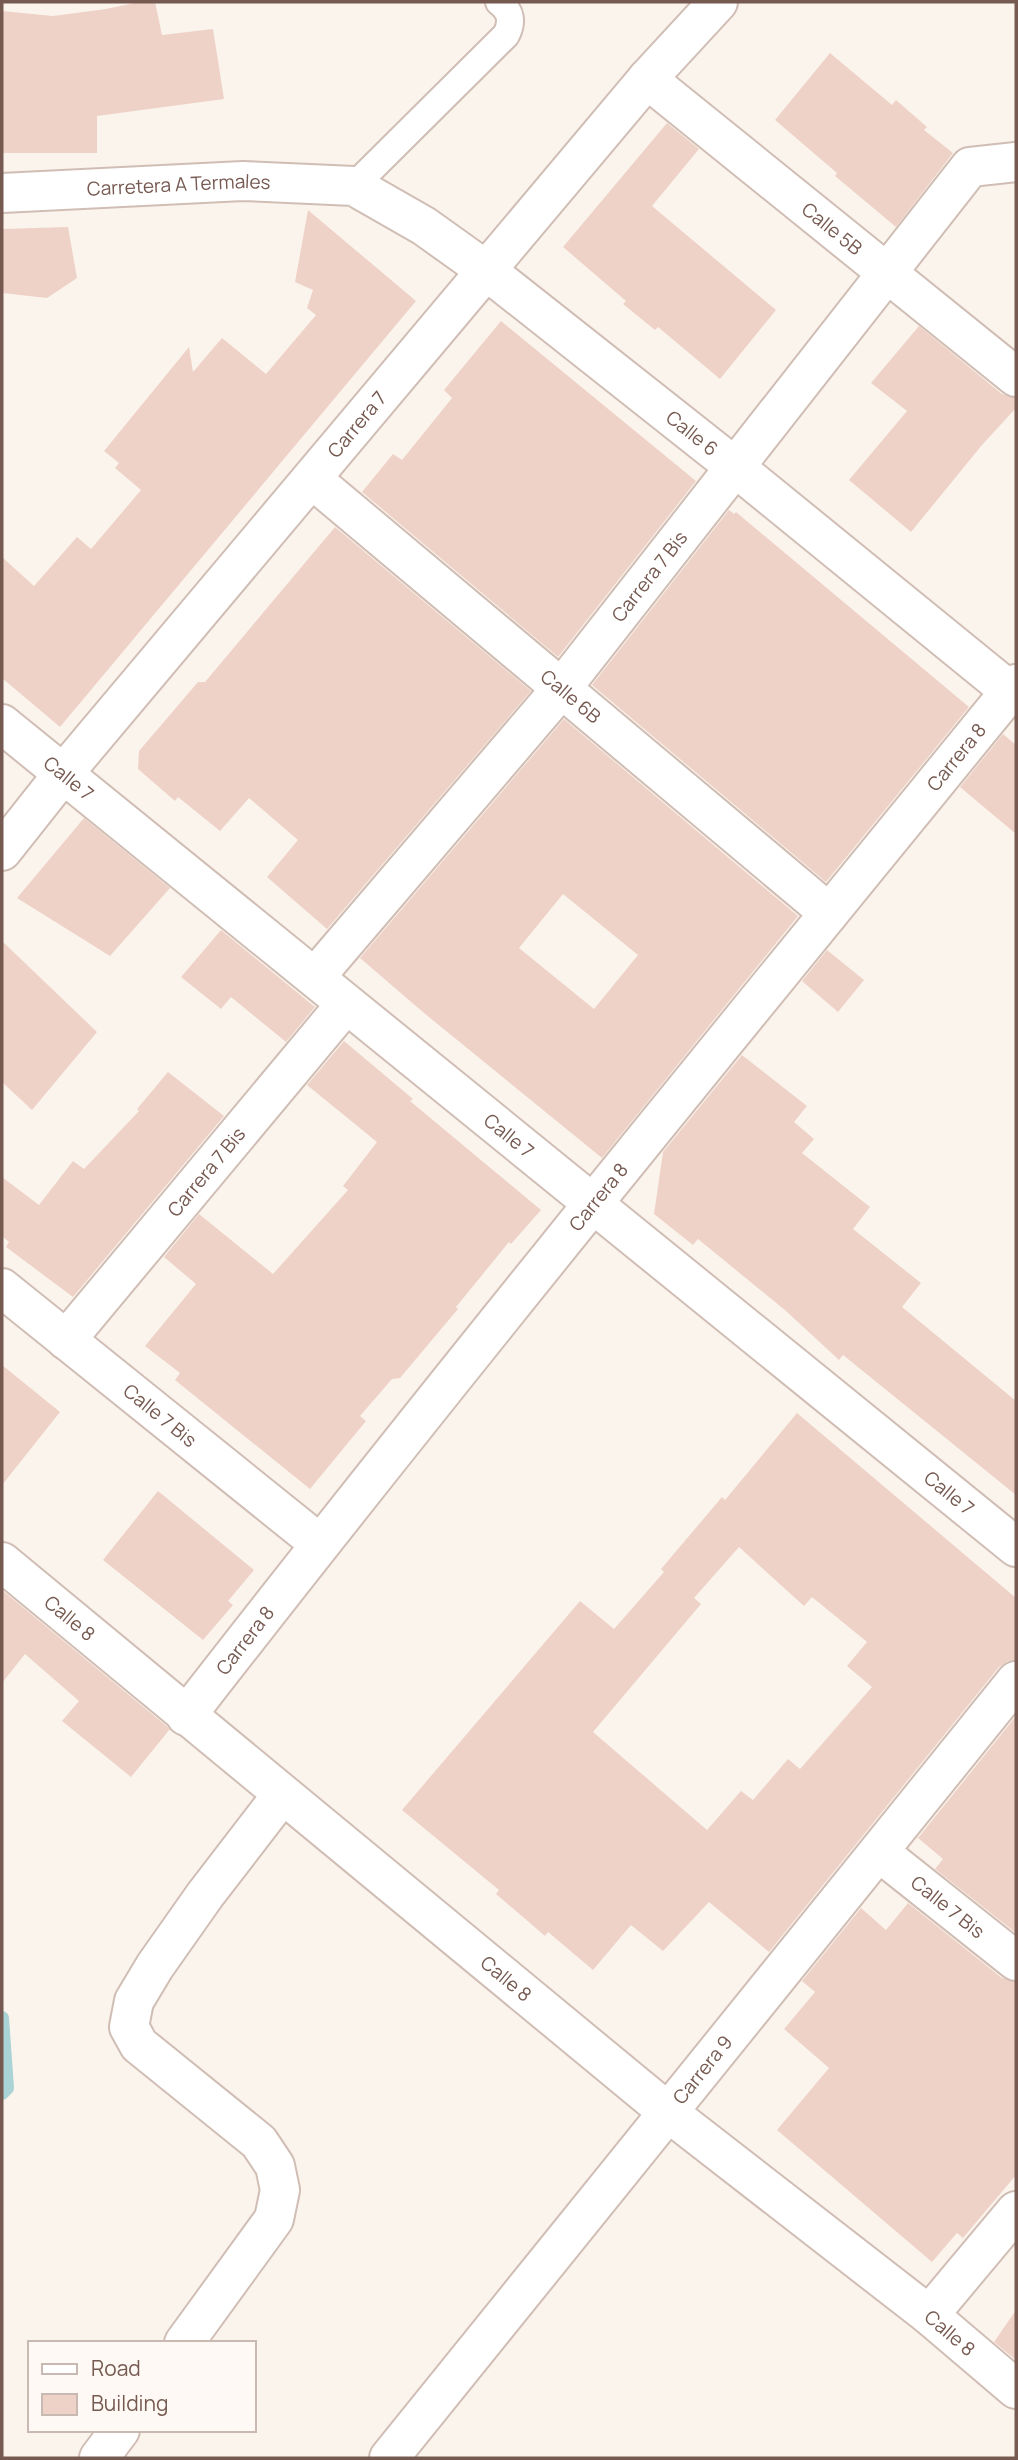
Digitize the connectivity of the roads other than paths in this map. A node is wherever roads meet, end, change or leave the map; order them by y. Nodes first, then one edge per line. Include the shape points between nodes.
1 (499, 2) edge
2 (718, 2) edge
3 (647, 79) junction
4 (1016, 162) edge
5 (355, 186) junction
6 (2, 193) edge
7 (487, 271) junction
8 (887, 275) junction
9 (1016, 377) edge
10 (735, 467) junction
11 (312, 479) junction
12 (561, 689) junction
13 (1014, 690) edge
14 (2, 724) edge
15 (63, 774) junction
16 (2, 851) edge
17 (829, 913) junction
18 (315, 977) junction
19 (346, 1004) junction
20 (592, 1203) junction
21 (2, 1288) edge
22 (66, 1340) junction
23 (320, 1544) junction
24 (1016, 1547) edge
25 (2, 1562) edge
26 (1016, 1681) edge
27 (187, 1716) junction
28 (282, 1795) junction
29 (879, 1852) junction
30 (1016, 1961) edge
31 (668, 2113) junction
32 (1016, 2211) edge
33 (929, 2315) junction
34 (185, 2341) edge
35 (1016, 2389) edge
36 (118, 2432) edge
37 (99, 2458) edge
38 (389, 2458) edge

1 - 5 lane via 512,25 506,35
2 - 3 street, Carrera 7
3 - 7 street, Carrera 7
3 - 8 street, Calle 5B
4 - 8 street, Carrera 7 Bis via 970,167
5 - 6 street, Carretera A Termales via 243,181
5 - 7 street, Calle 6 via 424,226
7 - 10 street, Calle 6
7 - 11 street, Carrera 7
8 - 9 street, Calle 5B
8 - 10 street, Carrera 7 Bis
10 - 12 street, Carrera 7 Bis
10 - 13 street, Calle 6
11 - 12 street, Calle 6B
11 - 15 street, Carrera 7
12 - 17 street, Calle 6B
12 - 18 street, Carrera 7 Bis
13 - 17 street, Carrera 8
14 - 15 street, Calle 7
15 - 16 street, Carrera 7
15 - 18 street, Calle 7
17 - 20 street, Carrera 8
18 - 19 street, Calle 7
19 - 20 street, Calle 7
19 - 22 street, Carrera 7 Bis
20 - 23 street, Carrera 8
20 - 24 street, Calle 7
21 - 22 street, Calle 7 Bis
22 - 23 street, Calle 7 Bis
23 - 27 street, Carrera 8
25 - 27 street, Calle 8
26 - 29 street, Carrera 9
27 - 28 street, Calle 8
28 - 31 street, Calle 8
28 - 34 street via 155,1965 134,2001 129,2027 139,2045 259,2142 275,2166 280,2190 274,2219
29 - 30 street, Calle 7 Bis
29 - 31 street, Carrera 9
31 - 33 street, Calle 8
31 - 38 street, Carrera 9
32 - 33 street
33 - 35 street, Calle 8
36 - 37 street

